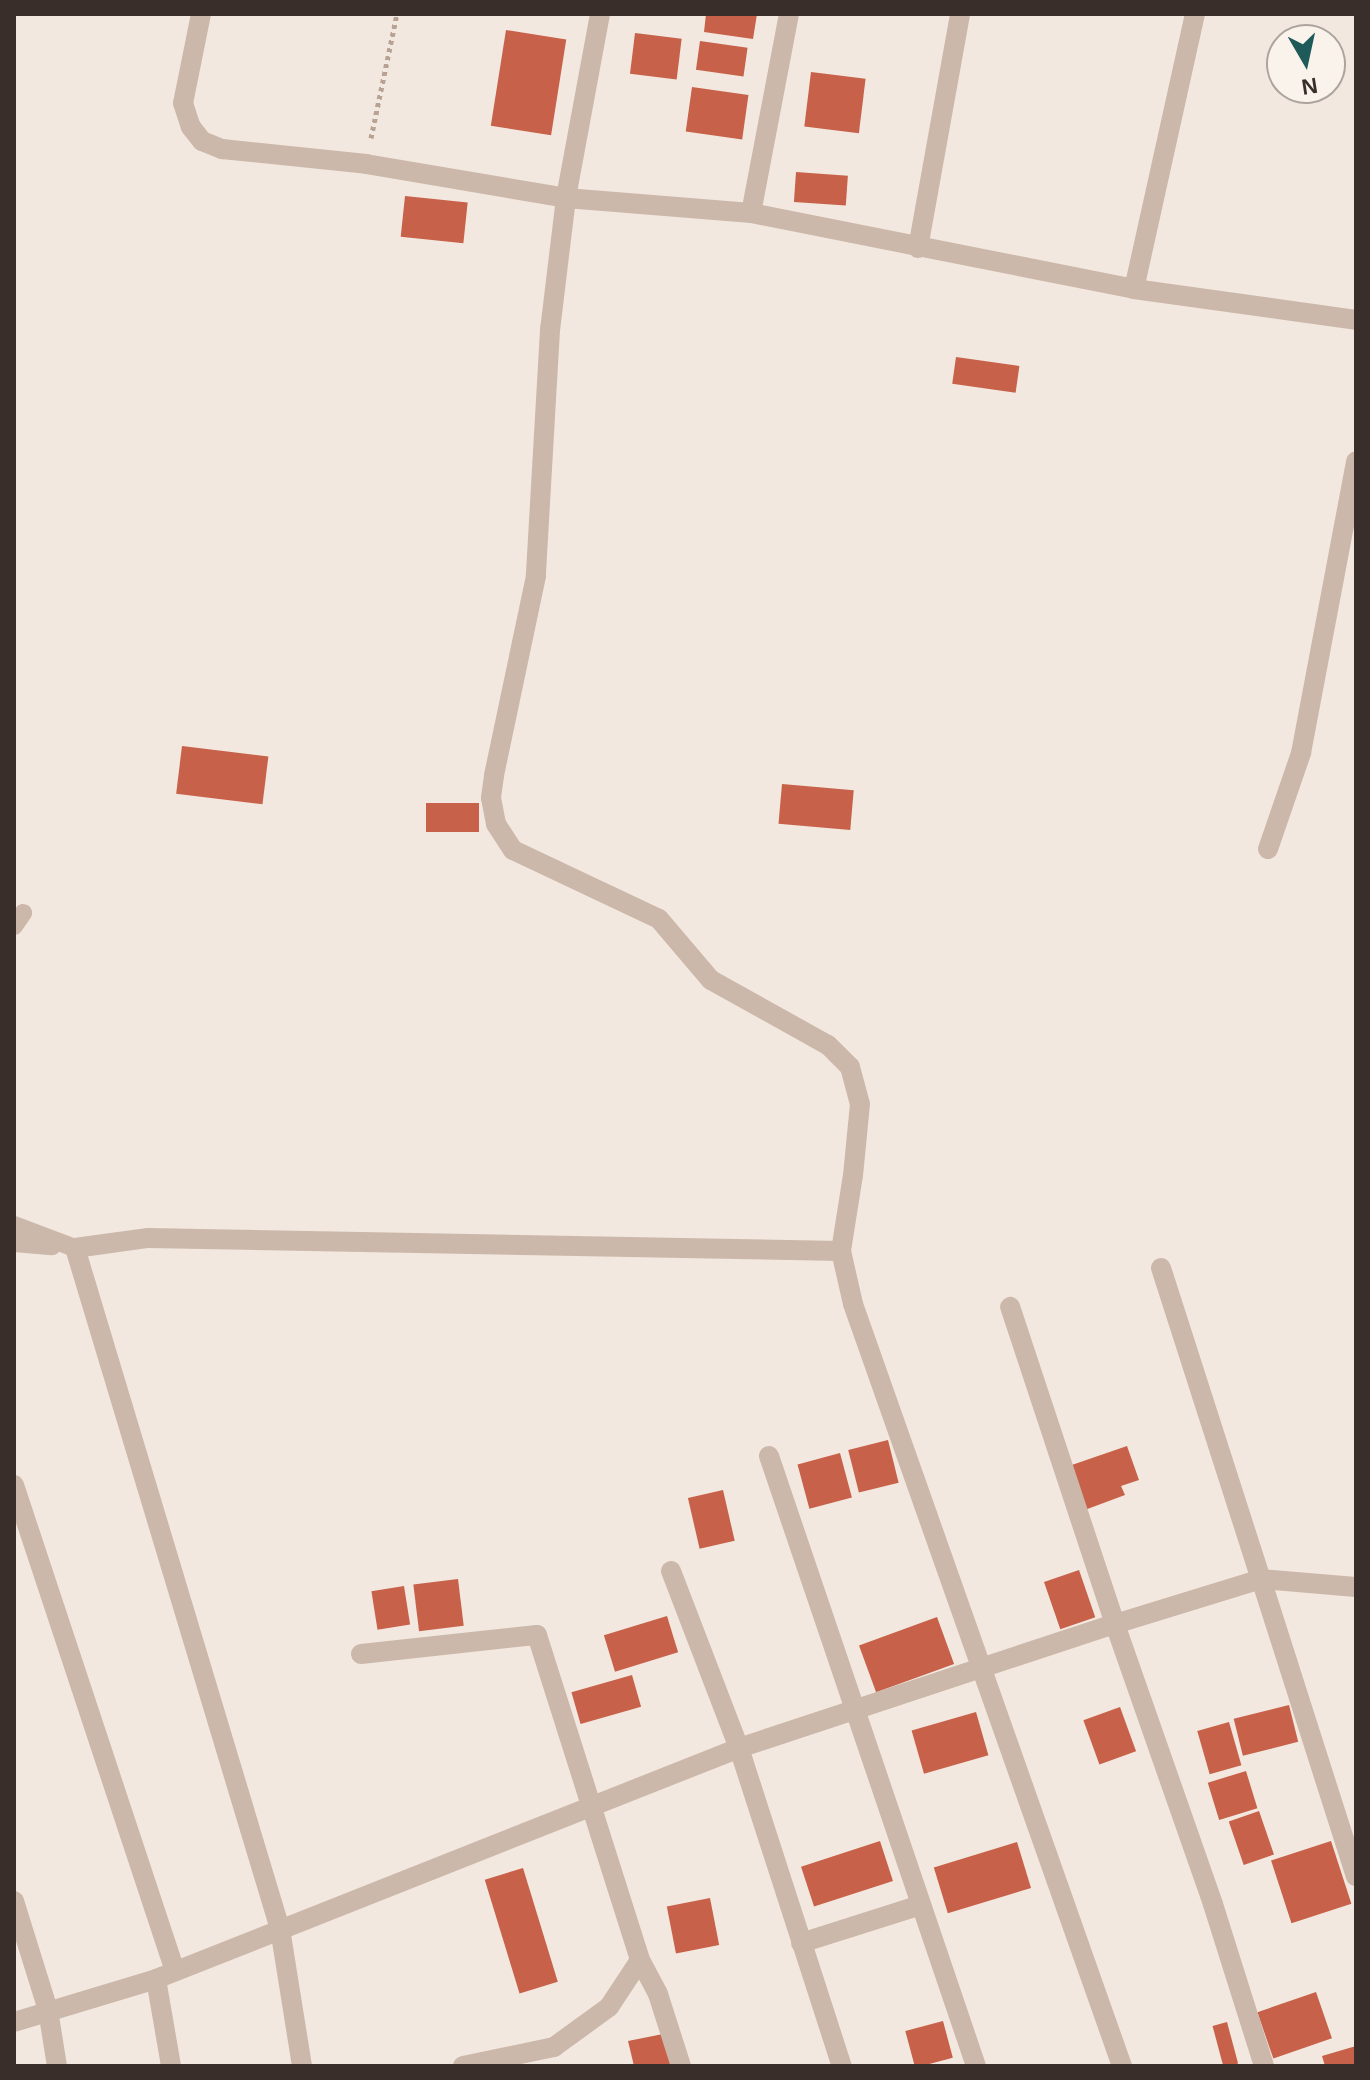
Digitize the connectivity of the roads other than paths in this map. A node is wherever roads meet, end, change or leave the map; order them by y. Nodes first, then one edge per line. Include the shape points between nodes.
1 (201, 14) edge
2 (600, 14) edge
3 (789, 14) edge
4 (960, 14) edge
5 (1195, 14) edge
6 (566, 198) junction
7 (751, 213) junction
8 (918, 248) junction
9 (1134, 289) junction
10 (1356, 320) edge
11 (1356, 461) edge
12 (1268, 849) dead end
13 (14, 1225) edge
14 (14, 1243) edge
15 (75, 1248) junction
16 (841, 1251) junction
17 (1161, 1268) dead end
18 (1010, 1307) dead end
19 (769, 1456) dead end
20 (14, 1485) edge
21 (671, 1571) dead end
22 (1261, 1579) junction
23 (1356, 1587) edge
24 (1115, 1624) junction
25 (361, 1654) dead end
26 (984, 1667) junction
27 (855, 1709) junction
28 (739, 1748) junction
29 (590, 1804) junction
30 (1356, 1876) edge
31 (14, 1901) edge
32 (921, 1905) junction
33 (280, 1929) junction
34 (801, 1943) junction
35 (640, 1960) junction
36 (175, 1971) junction
37 (156, 1979) junction
38 (48, 2010) junction
39 (14, 2022) edge
40 (556, 2057) edge
41 (57, 2066) edge
42 (171, 2066) edge
43 (302, 2066) edge
44 (463, 2066) edge
45 (681, 2066) edge
46 (842, 2066) edge
47 (976, 2066) edge
48 (1122, 2066) edge
49 (1264, 2066) edge

1 - 6 street via 183,103 202,141 222,149 366,164
2 - 6 street
3 - 7 street
4 - 8 street
5 - 9 street
6 - 7 street
6 - 16 street via 550,330 536,576 494,776 496,824 513,850 659,919 711,980 828,1045 850,1067 860,1104
7 - 8 street
8 - 9 street
9 - 10 street
11 - 12 street via 1301,753
13 - 15 lane
14 - 15 lane
15 - 16 street via 148,1238
15 - 33 street
16 - 26 street via 853,1304
17 - 22 street
18 - 24 street
19 - 27 street
20 - 36 street
21 - 28 street
22 - 23 street
22 - 24 street
22 - 30 street
24 - 26 street
24 - 49 street
25 - 29 street via 537,1635
26 - 27 street
26 - 48 street
27 - 28 street
27 - 32 street
28 - 29 street
28 - 34 street
29 - 33 street
29 - 35 street
31 - 38 street
32 - 34 street
32 - 47 street
33 - 36 street
33 - 43 street
34 - 46 street
35 - 40 street via 609,2007
35 - 45 street via 658,1994
36 - 37 street
37 - 38 street
37 - 42 street
38 - 39 street
38 - 41 street
40 - 44 street

